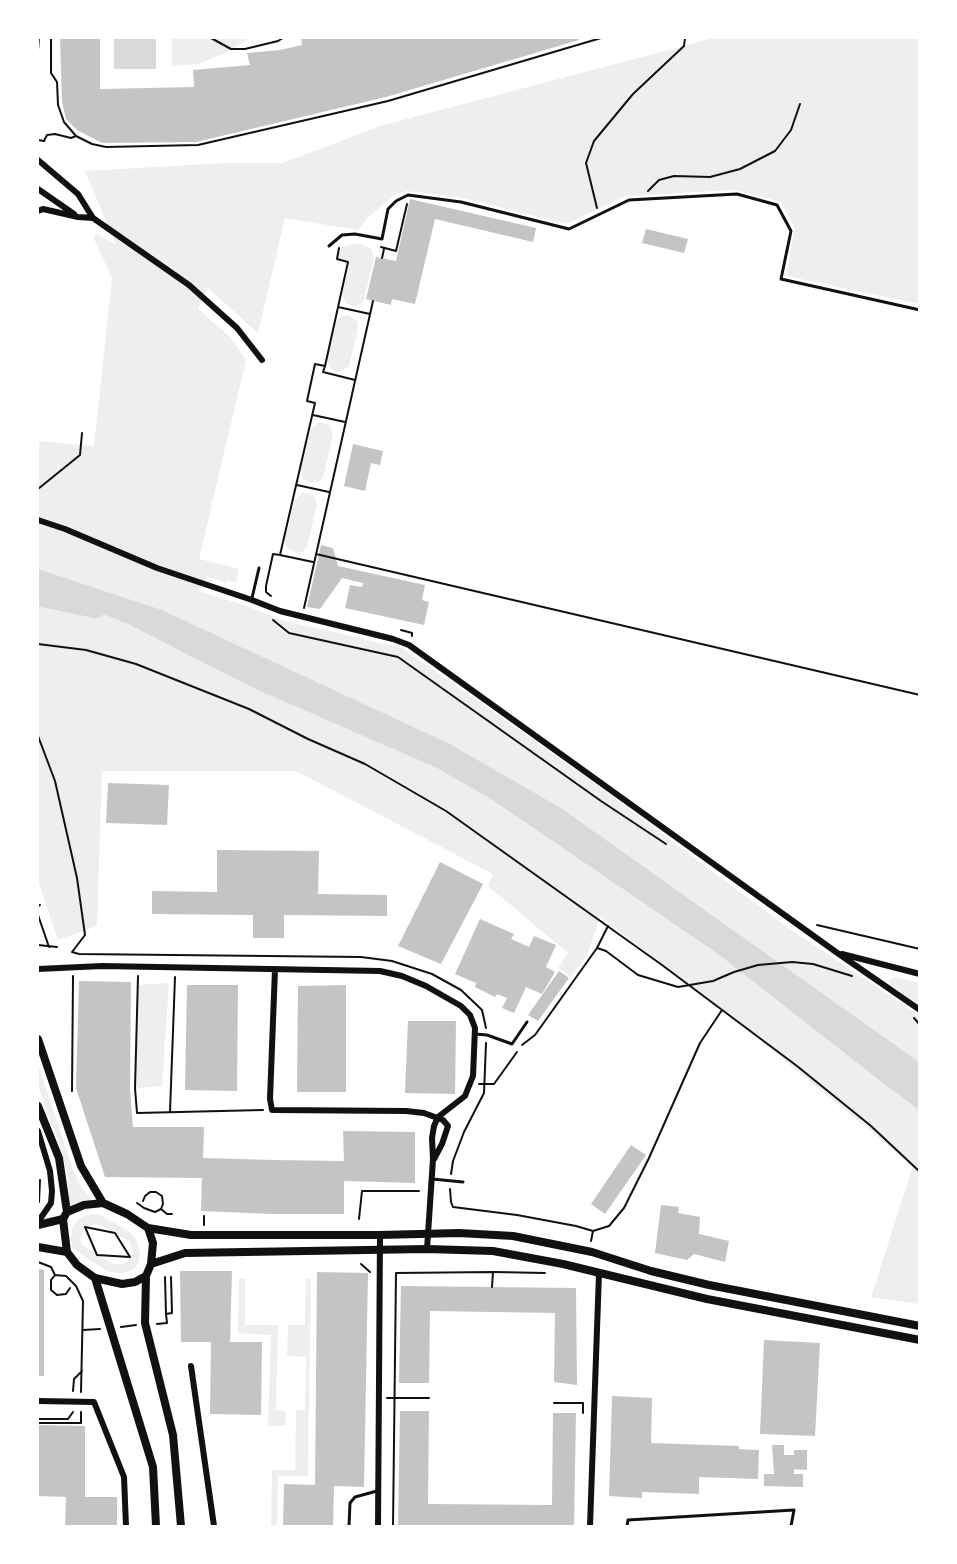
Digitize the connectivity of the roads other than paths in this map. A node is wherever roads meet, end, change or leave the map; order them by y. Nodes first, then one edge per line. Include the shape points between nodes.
1 (38, 160) edge
2 (38, 189) edge
3 (38, 211) edge
4 (78, 217) junction
5 (93, 218) junction
6 (329, 246) dead end
7 (920, 310) edge
8 (262, 360) dead end
9 (38, 520) edge
10 (260, 568) dead end
11 (252, 600) junction
12 (836, 952) junction
13 (38, 969) edge
14 (274, 969) junction
15 (920, 974) edge
16 (920, 1010) edge
17 (527, 1022) dead end
18 (475, 1034) junction
19 (38, 1039) edge
20 (38, 1106) edge
21 (438, 1117) junction
22 (38, 1131) edge
23 (433, 1159) junction
24 (431, 1179) junction
25 (463, 1182) dead end
26 (103, 1203) junction
27 (65, 1215) junction
28 (38, 1223) edge
29 (148, 1228) junction
30 (427, 1233) junction
31 (380, 1235) junction
32 (38, 1247) edge
33 (427, 1250) junction
34 (381, 1251) junction
35 (67, 1252) junction
36 (151, 1264) junction
37 (599, 1272) junction
38 (146, 1276) junction
39 (94, 1278) junction
40 (920, 1326) edge
41 (920, 1340) edge
42 (191, 1366) dead end
43 (38, 1401) edge
44 (378, 1490) junction
45 (126, 1527) edge
46 (156, 1527) edge
47 (181, 1527) edge
48 (214, 1527) edge
49 (349, 1527) edge
50 (378, 1527) edge
51 (590, 1527) edge
52 (627, 1527) edge
53 (791, 1527) edge

1 - 5 street via 78,194
2 - 4 street
3 - 4 street
4 - 5 street
5 - 8 street via 189,285 237,328
6 - 7 lane via 342,235 382,239 388,209 408,195 461,202 569,229 629,200 737,194 777,205 791,231 782,279
9 - 11 street via 157,568
10 - 11 lane
11 - 12 street via 409,645
12 - 15 street
12 - 16 street
13 - 14 street
14 - 18 street via 380,971 402,976 454,1001 473,1021
14 - 21 street via 272,1110 406,1111
17 - 18 lane via 512,1044
18 - 21 street via 472,1081 460,1101
19 - 26 main road via 81,1166
20 - 27 main road via 59,1158
21 - 23 street via 432,1138
21 - 23 street via 447,1123 447,1131
22 - 28 street via 52,1191 51,1203
23 - 24 street
24 - 25 lane
24 - 30 street
26 - 27 main road via 84,1205
26 - 29 main road
27 - 28 main road
27 - 35 main road
29 - 31 main road via 191,1235
29 - 36 main road via 153,1243
30 - 31 main road
30 - 33 street
30 - 40 main road via 513,1236 592,1252 709,1285
31 - 34 street
32 - 35 main road
33 - 34 main road
33 - 37 main road via 493,1251
34 - 36 main road via 184,1253
34 - 44 street
35 - 39 main road
36 - 38 main road
37 - 41 main road via 708,1299
37 - 51 street
38 - 39 main road via 122,1284
38 - 47 main road via 146,1324 173,1435
39 - 46 main road via 153,1467
42 - 48 street
43 - 45 street via 94,1402 124,1477
44 - 49 lane via 355,1497 350,1503
44 - 50 street
52 - 53 lane via 628,1520 794,1510

